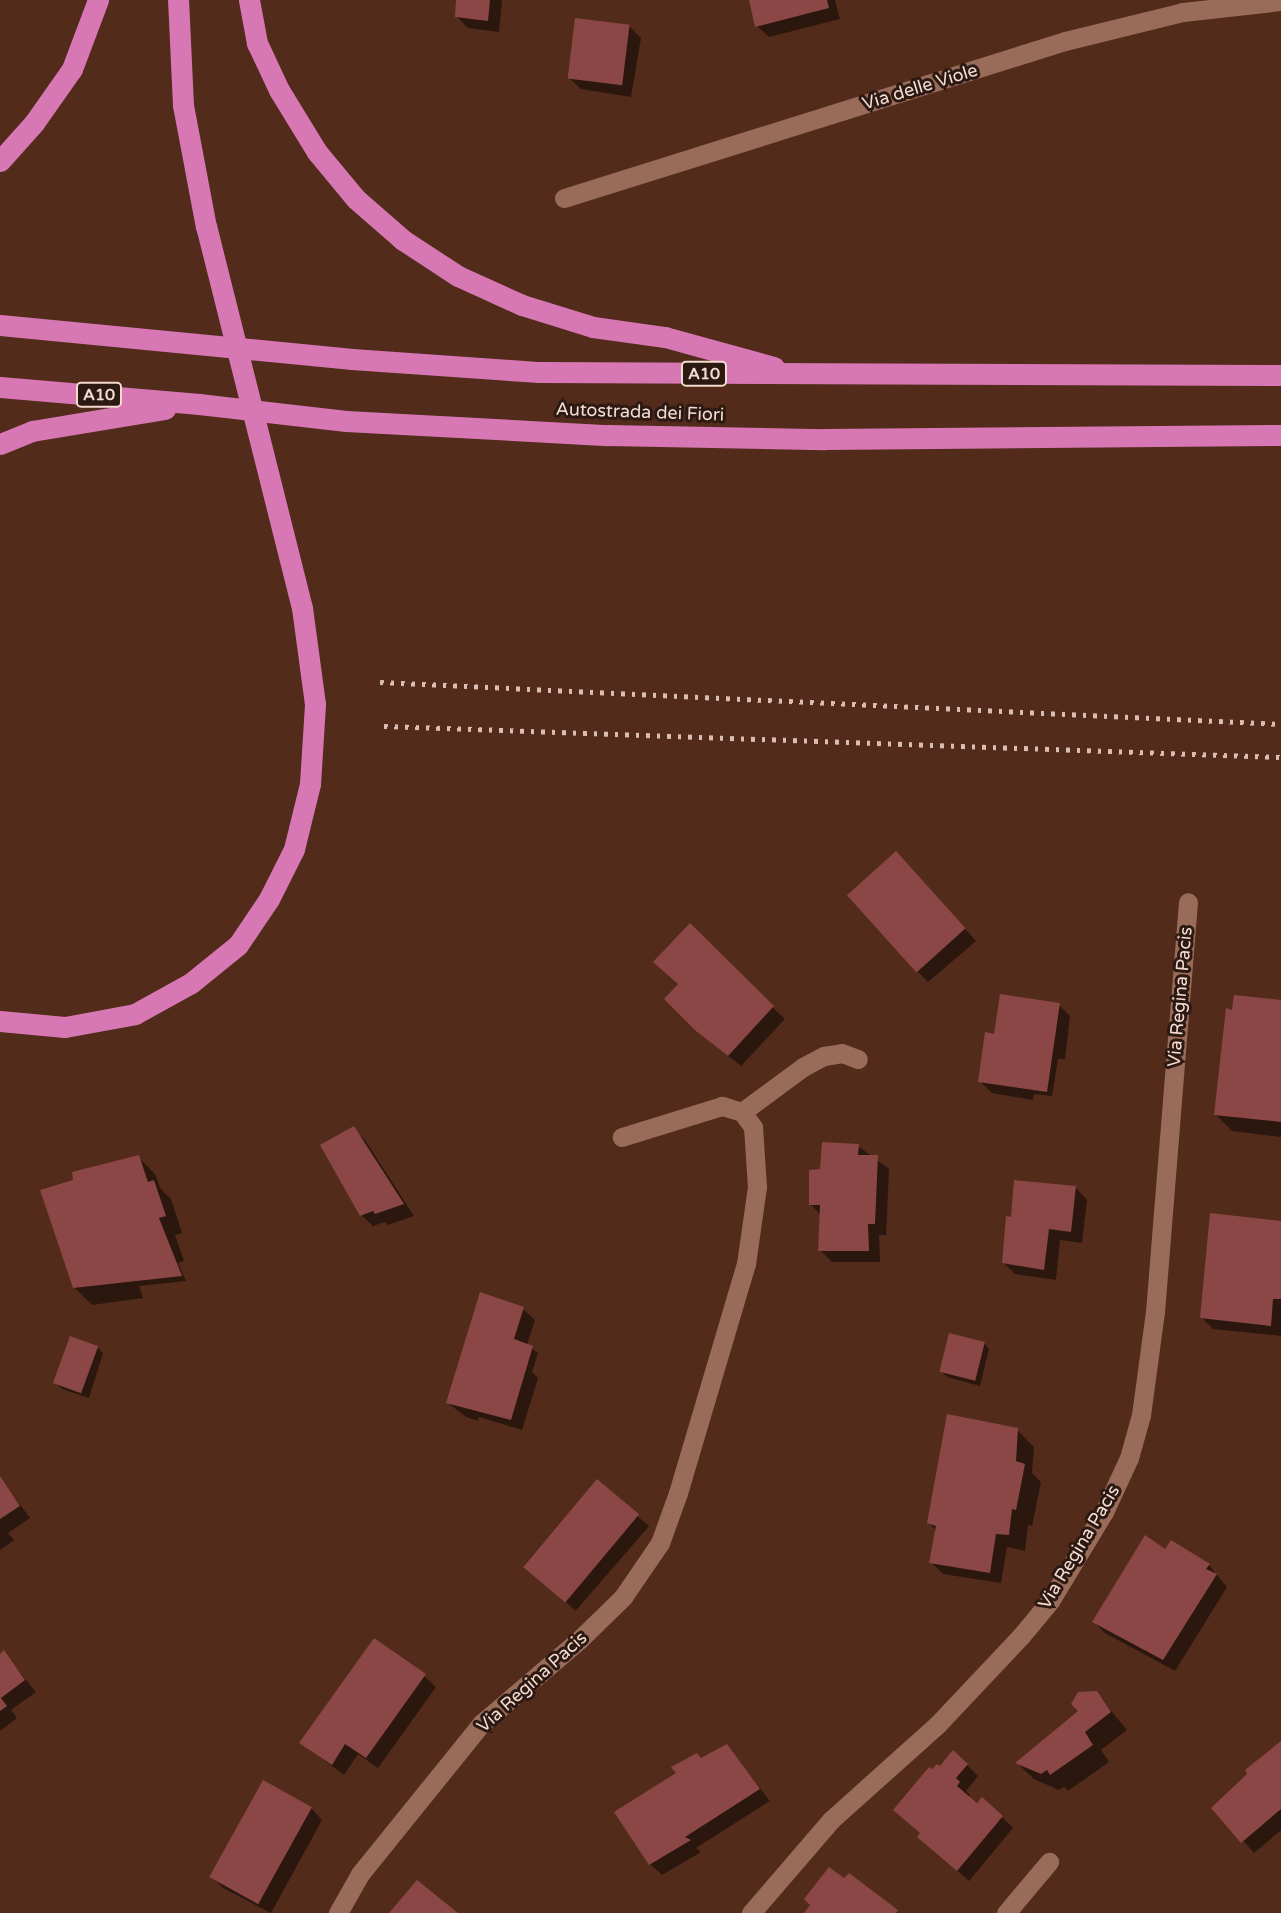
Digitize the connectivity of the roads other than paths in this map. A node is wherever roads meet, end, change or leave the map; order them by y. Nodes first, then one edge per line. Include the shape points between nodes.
1 (98, 0) edge
2 (178, 0) edge
3 (249, 0) edge
4 (1281, 1) edge
5 (0, 161) edge
6 (564, 198) dead end
7 (0, 325) edge
8 (803, 375) junction
9 (1281, 375) edge
10 (0, 387) edge
11 (199, 404) junction
12 (1281, 435) edge
13 (0, 444) edge
14 (1188, 902) dead end
15 (0, 1021) edge
16 (859, 1059) dead end
17 (742, 1112) junction
18 (622, 1137) dead end
19 (1049, 1862) dead end
20 (338, 1913) edge
21 (751, 1913) edge
22 (1006, 1913) edge

1 - 5 highway via 72,69
2 - 15 highway via 183,105 206,227 302,608 315,704 310,784 293,849 269,899 238,945 191,983 135,1014 65,1027
3 - 8 highway via 257,43 317,152 356,200 402,240 458,276 522,305 593,327 665,337
4 - 6 street, Via delle Viole via 1183,12 1065,41
7 - 8 highway, Autostrada dei Fiori / A10 via 540,372
8 - 9 highway, Autostrada dei Fiori / A10
10 - 11 highway, Autostrada dei Fiori / A10
11 - 12 highway, Autostrada dei Fiori / A10 via 346,421 608,435 825,439
11 - 13 highway via 32,431
14 - 21 street, Via Regina Pacis via 1155,1312 1141,1415 1129,1458 1104,1512 1050,1601 1021,1636 938,1724 831,1820
16 - 17 street via 842,1053 824,1056
17 - 18 street via 722,1106
17 - 20 street, Via Regina Pacis via 753,1127 757,1187 746,1264 660,1543 622,1597 482,1723 360,1874
19 - 22 street

